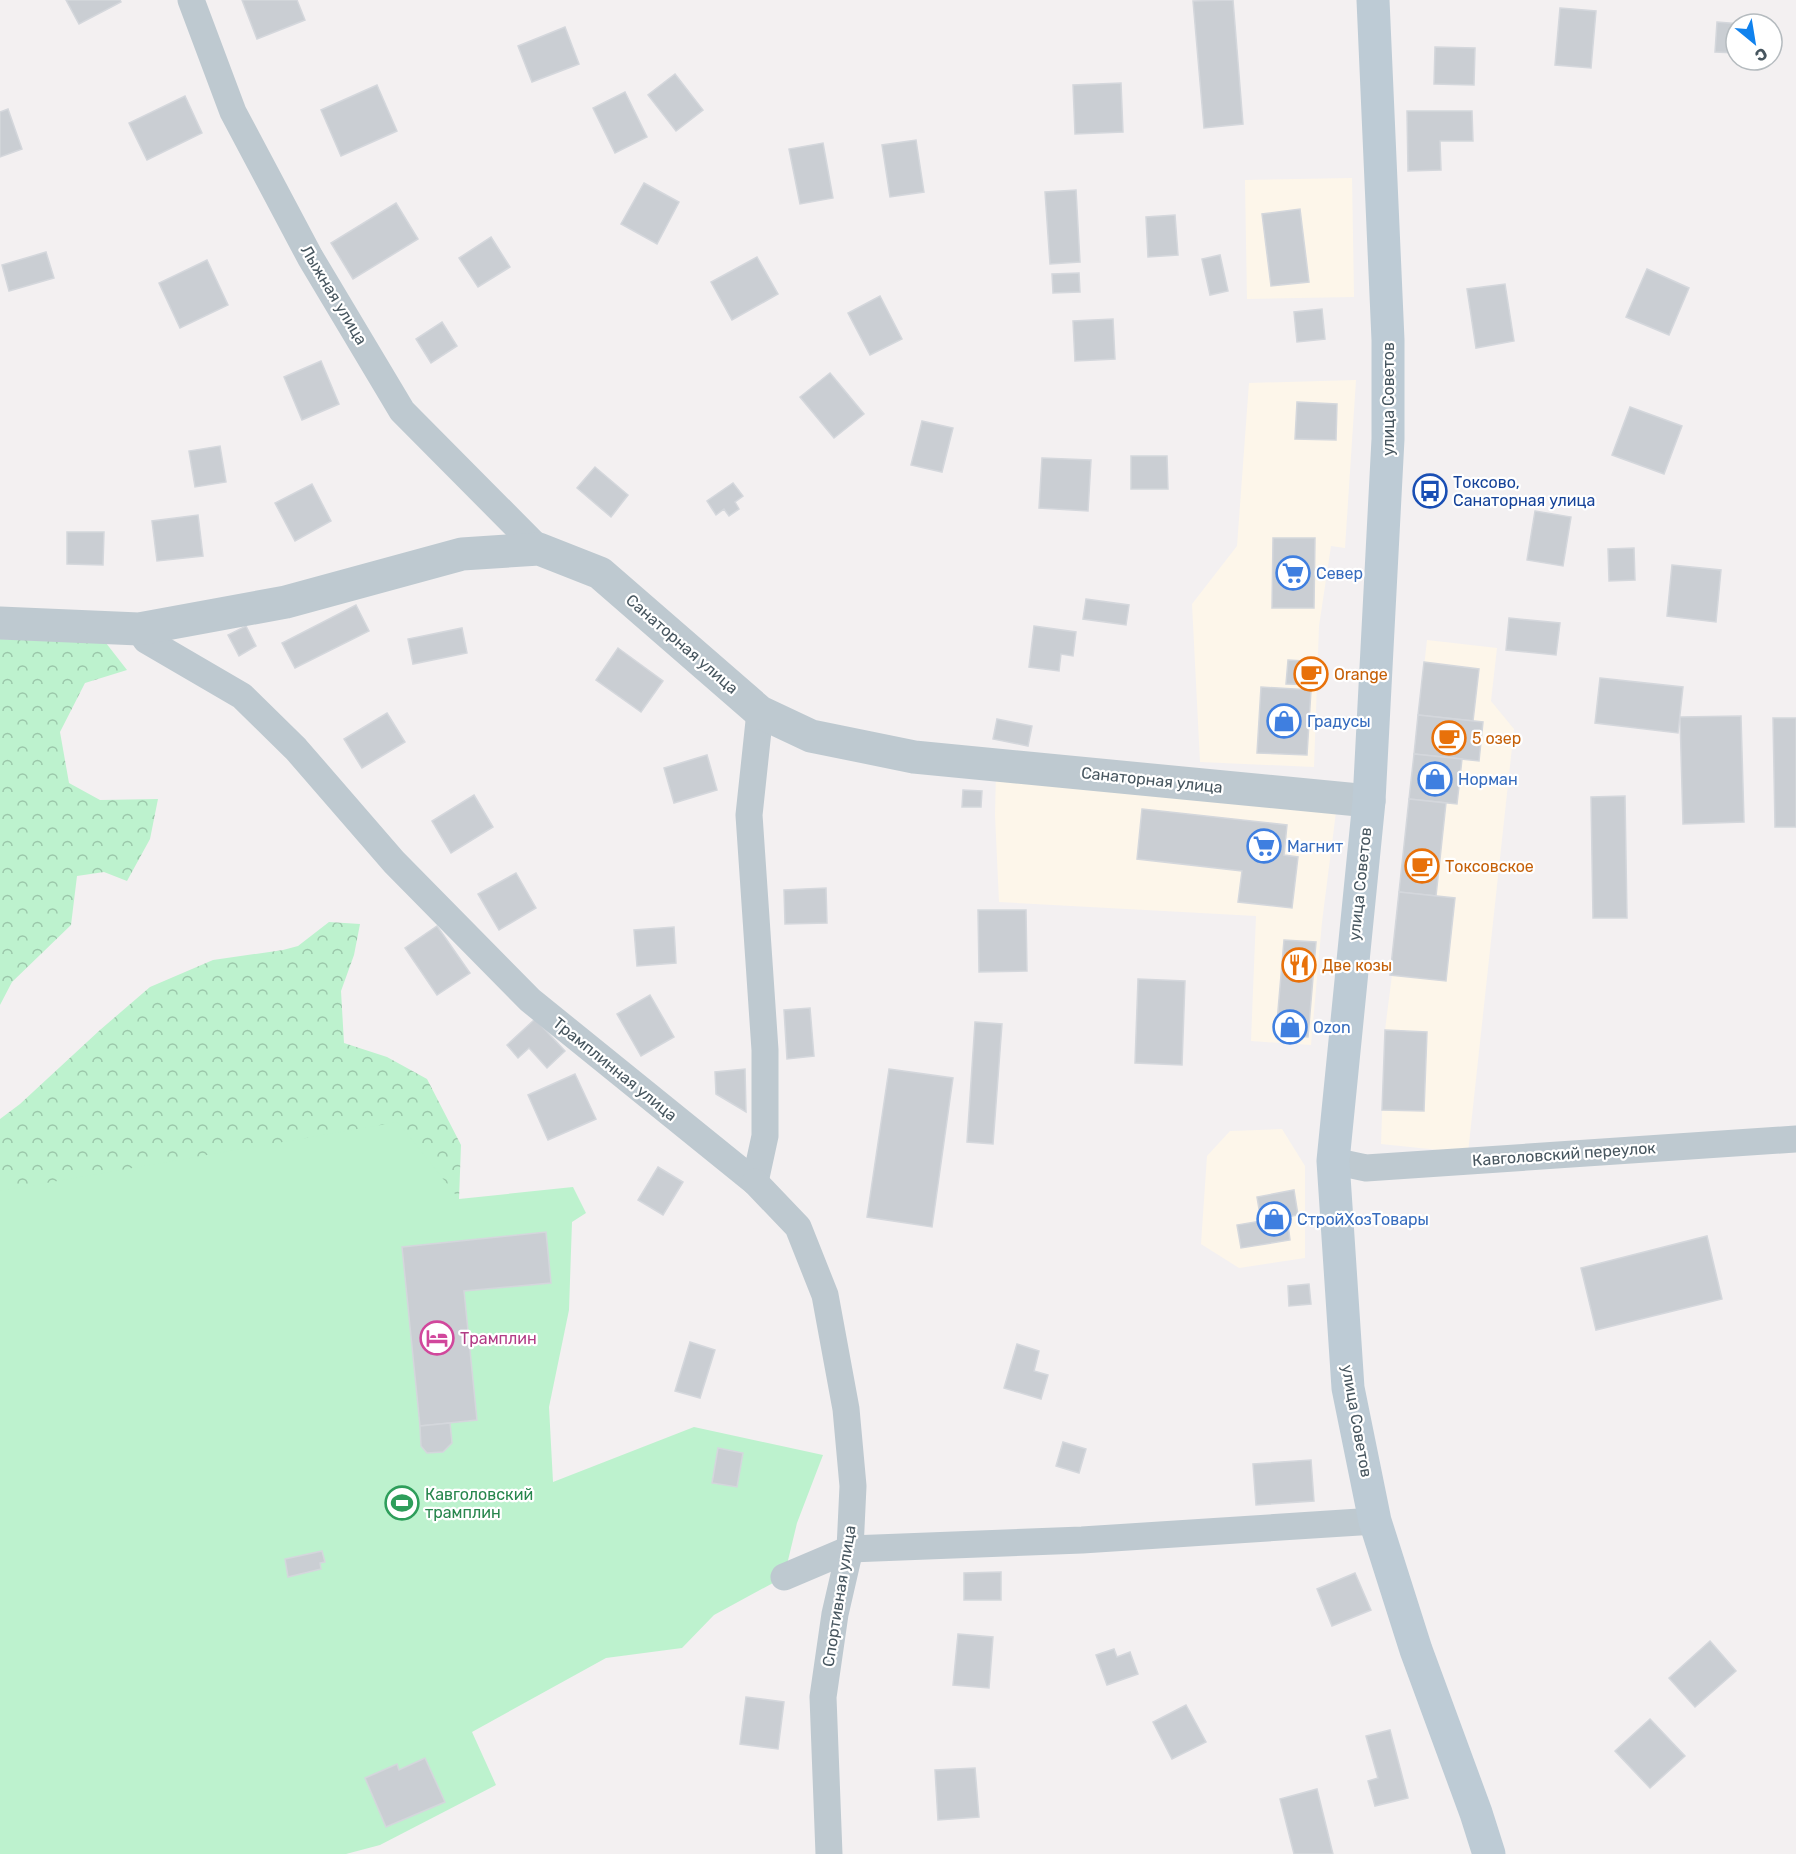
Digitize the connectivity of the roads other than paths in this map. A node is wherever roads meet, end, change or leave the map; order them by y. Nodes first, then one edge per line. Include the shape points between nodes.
1 (191, 0) edge
2 (1373, 0) edge
3 (539, 549) junction
4 (0, 623) edge
5 (140, 629) junction
6 (760, 712) junction
7 (1369, 801) junction
8 (1796, 1139) edge
9 (1333, 1161) junction
10 (755, 1182) junction
11 (1375, 1521) junction
12 (850, 1549) junction
13 (784, 1577) dead end
14 (829, 1854) edge
15 (1489, 1854) edge

1 - 3 street, Лыжная улица via 233,112 310,256 402,411
2 - 7 main road, улица Советов via 1388,340 1388,439
3 - 5 street, Санаторная улица via 462,554 286,602
3 - 6 street, Санаторная улица via 600,573
4 - 5 street, Санаторная улица
5 - 10 street, Трамплинная улица via 146,640 242,696 296,749 394,862 530,1000
6 - 7 street, Санаторная улица via 811,736 914,757
6 - 10 street via 749,815 765,1050 765,1136
7 - 9 main road, улица Советов
8 - 9 street, Кавголовский переулок via 1366,1168
9 - 11 main road, улица Советов via 1348,1388
10 - 12 street, Спортивная улица via 798,1227 825,1295 846,1409 853,1486
11 - 12 street via 1082,1540
11 - 15 main road, улица Советов
12 - 13 street
12 - 14 street, Спортивная улица via 835,1614 823,1697

